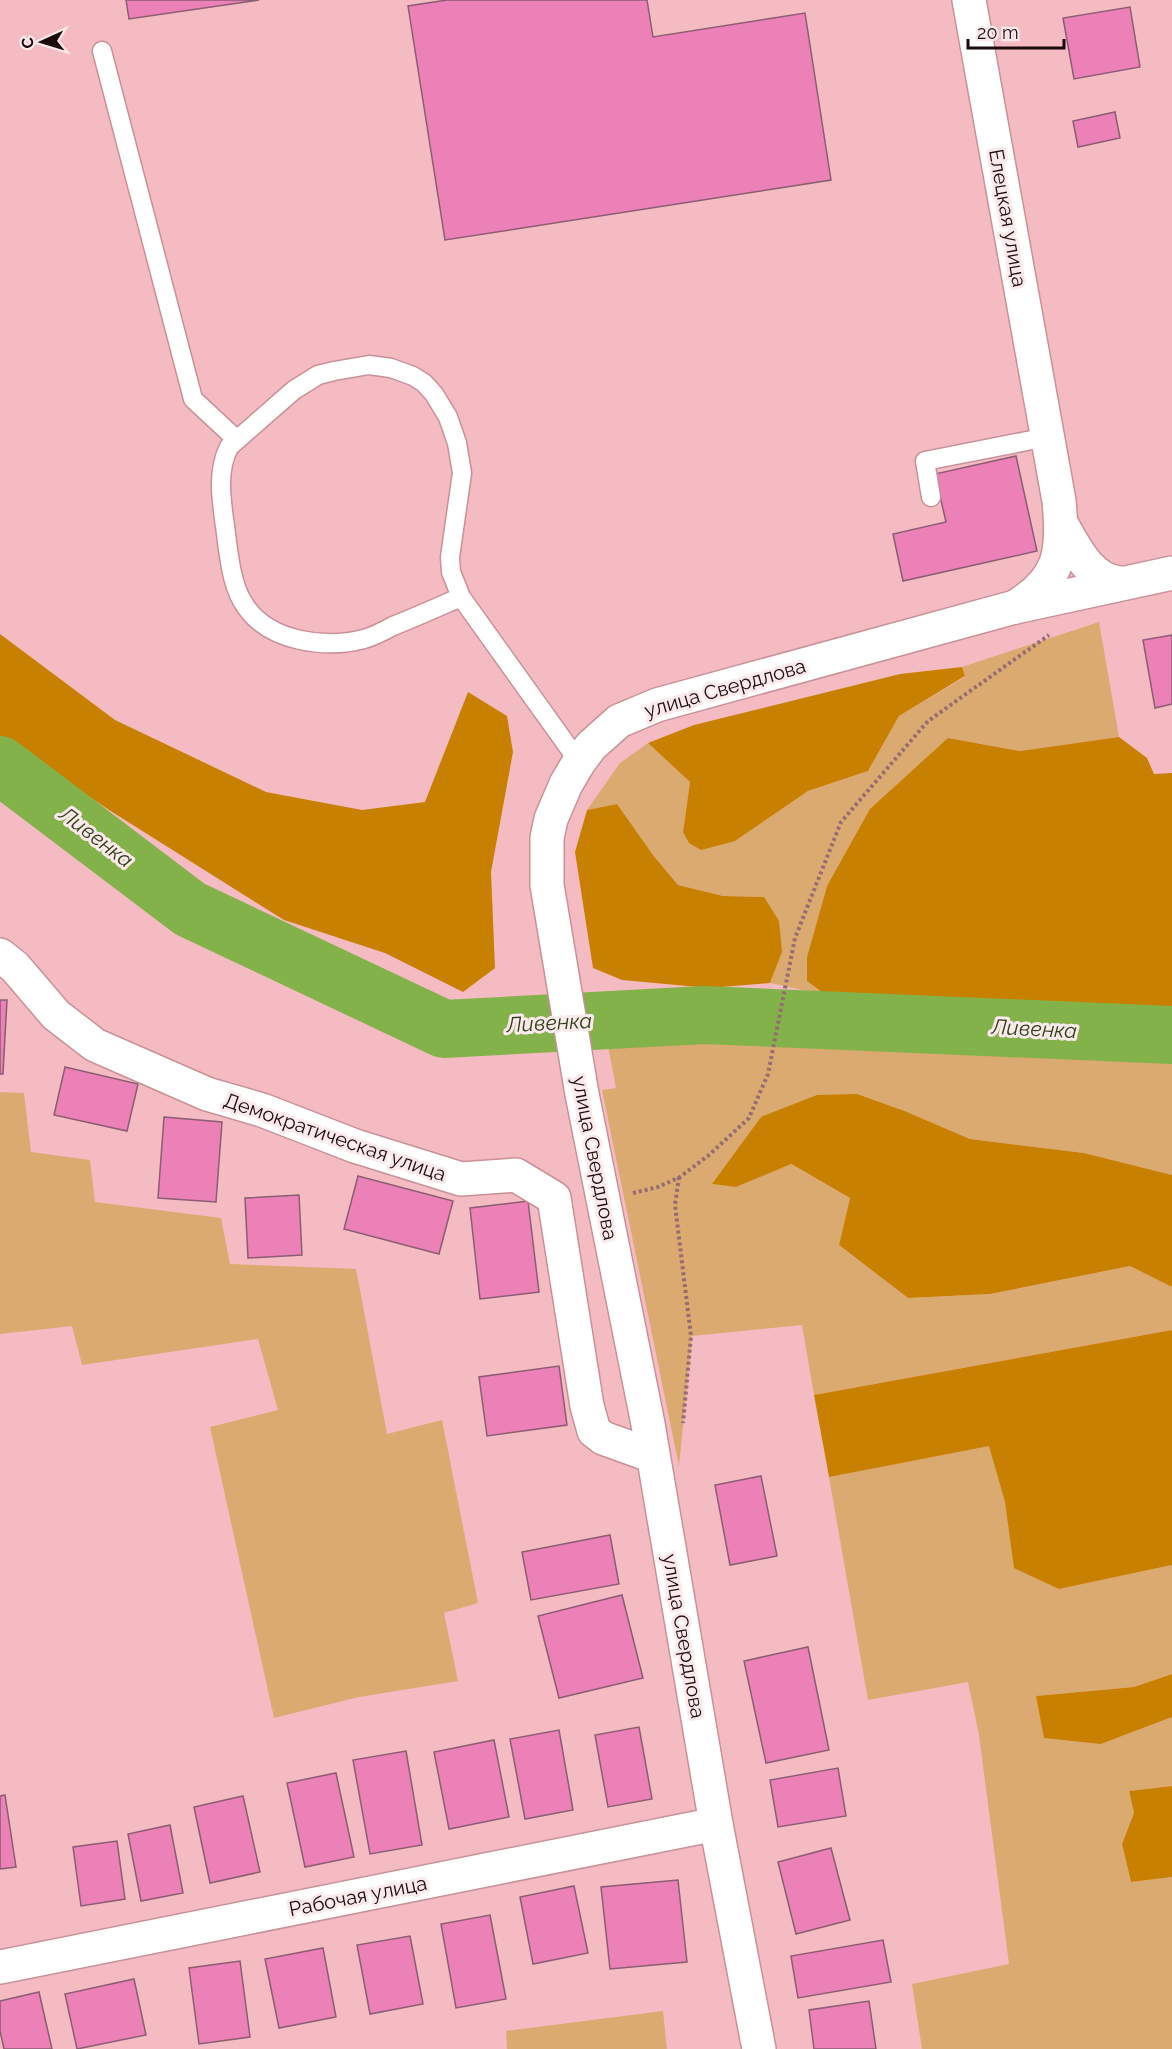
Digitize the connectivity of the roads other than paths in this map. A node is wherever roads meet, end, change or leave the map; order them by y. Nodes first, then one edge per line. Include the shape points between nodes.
1 (969, 0) edge
2 (102, 51) dead end
3 (1047, 437) junction
4 (236, 439) junction
5 (931, 497) dead end
6 (1061, 523) junction
7 (1172, 573) edge
8 (1120, 584) junction
9 (461, 597) junction
10 (1027, 599) junction
11 (579, 762) junction
12 (0, 955) edge
13 (653, 1456) junction
14 (716, 1824) junction
15 (0, 1967) edge
16 (759, 2049) edge

1 - 3 street, Елецкая улица
2 - 4 lane via 193,399
3 - 5 lane via 925,461
3 - 6 street, Елецкая улица
4 - 9 lane via 224,457 222,470 228,550 238,592 259,622 300,640 344,642 364,639
4 - 9 lane via 306,381 334,371 369,365 391,368 424,383 448,417 457,443 462,473 450,557 451,572
6 - 8 street via 1090,567 1107,581
6 - 10 street via 1055,568 1046,584
7 - 8 street, улица Свердлова
8 - 10 street, улица Свердлова
9 - 11 lane
10 - 11 street, улица Свердлова via 657,705 619,721
11 - 13 street, улица Свердлова via 551,819 547,885 582,1094
12 - 13 street, Демократическая улица via 56,1015 95,1046 207,1094 262,1110 354,1146 461,1179 516,1175 554,1198 594,1431
13 - 14 street, улица Свердлова
14 - 15 street, Рабочая улица
14 - 16 street, улица Свердлова

